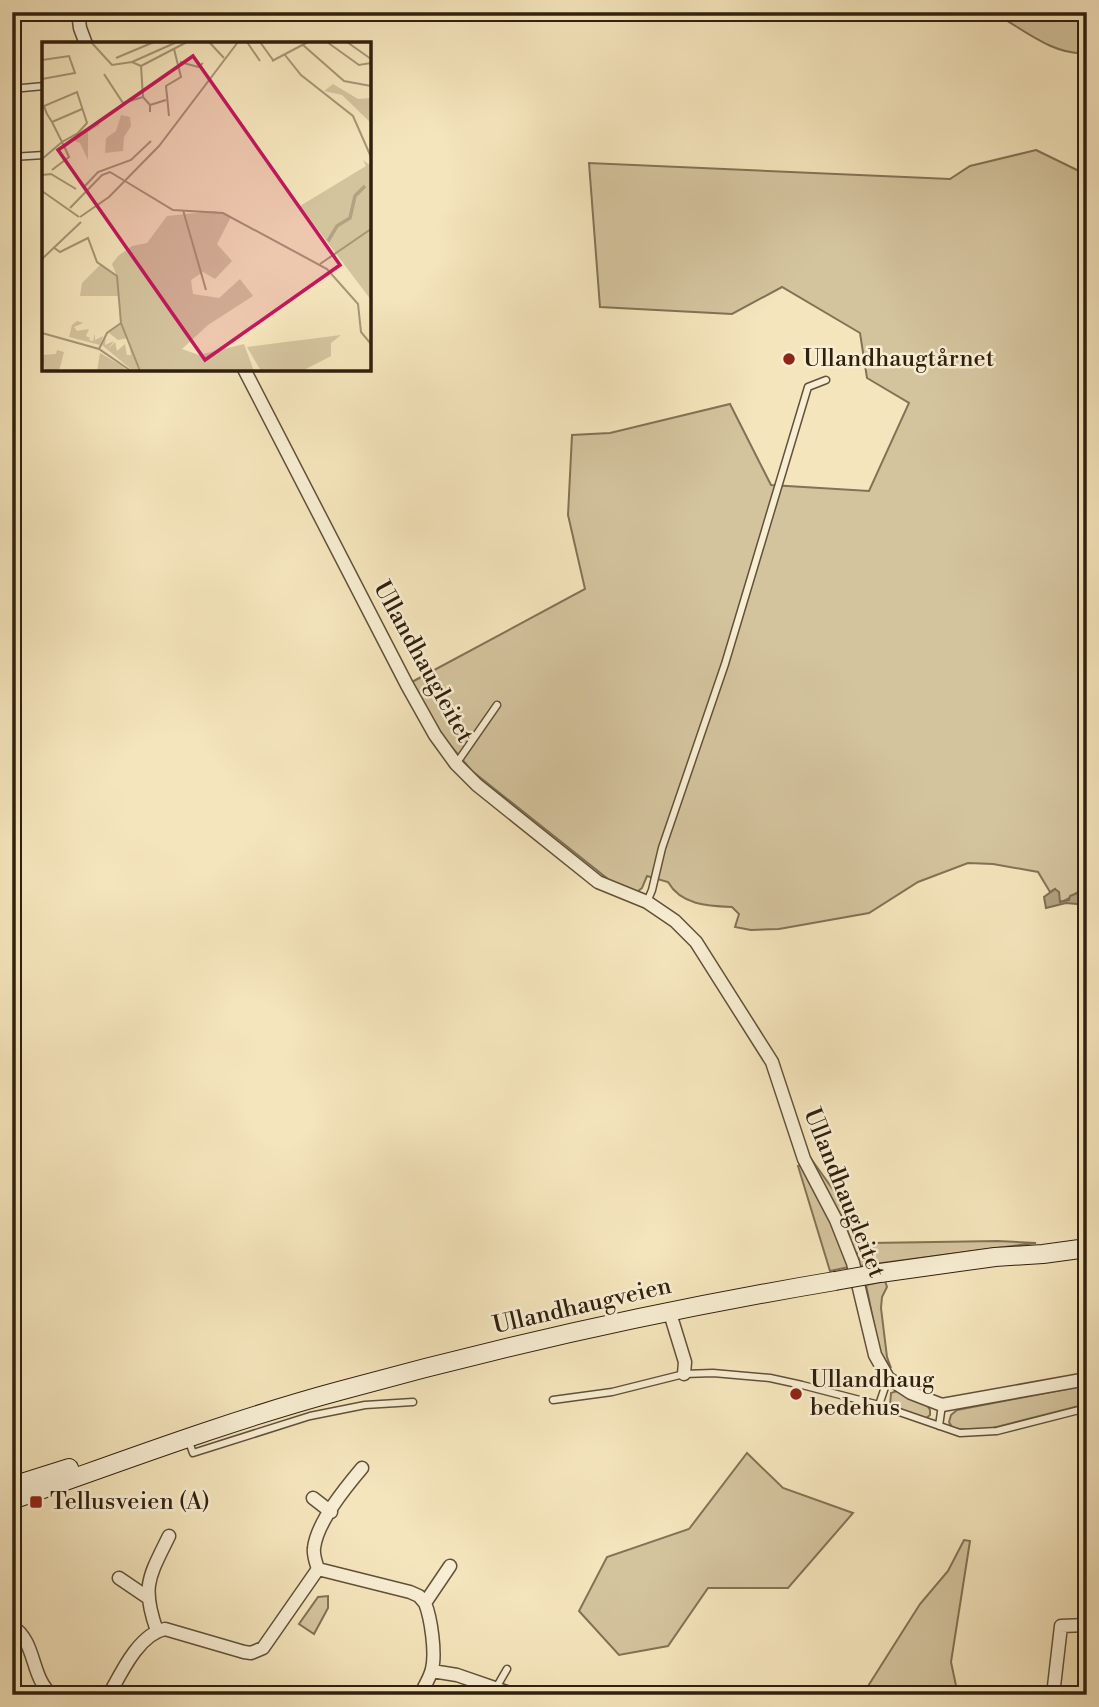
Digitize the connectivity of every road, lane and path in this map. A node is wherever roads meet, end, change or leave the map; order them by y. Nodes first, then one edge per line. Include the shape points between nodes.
1 (78, 12) edge
2 (85, 42) edge
3 (42, 86) edge
4 (12, 89) edge
5 (42, 155) edge
6 (12, 157) edge
7 (245, 371) edge
8 (826, 380) dead end
9 (497, 705) dead end
10 (456, 764) junction
11 (647, 902) junction
12 (1087, 1239) edge
13 (1087, 1248) edge
14 (995, 1257) junction
15 (669, 1310) junction
16 (684, 1374) junction
17 (888, 1378) junction
18 (1087, 1379) edge
19 (553, 1400) dead end
20 (413, 1402) dead end
21 (879, 1405) junction
22 (942, 1405) junction
23 (1087, 1408) edge
24 (939, 1426) junction
25 (187, 1437) junction
26 (362, 1468) dead end
27 (12, 1486) edge
28 (313, 1498) dead end
29 (12, 1500) edge
30 (331, 1512) junction
31 (169, 1536) dead end
32 (450, 1566) dead end
33 (318, 1569) junction
34 (119, 1578) dead end
35 (147, 1597) junction
36 (425, 1602) junction
37 (1087, 1625) edge
38 (12, 1626) edge
39 (157, 1631) junction
40 (507, 1669) dead end
41 (432, 1671) junction
42 (496, 1688) junction
43 (52, 1695) edge
44 (109, 1695) edge
45 (420, 1695) edge
46 (515, 1695) edge
47 (1053, 1695) edge

1 - 2 street
3 - 4 lane
5 - 6 lane
7 - 10 street, Ullandhaugleitet via 407,685
8 - 11 lane via 808,387
9 - 10 lane
10 - 11 street, Ullandhaugleitet via 598,882
11 - 17 street, Ullandhaugleitet via 696,942 766,1051 804,1159 853,1263 875,1355
12 - 14 main road, Ullandhaugveien
13 - 14 main road, Ullandhaugveien
14 - 15 main road, Ullandhaugveien, bridge
15 - 16 street via 685,1362
15 - 25 main road, Ullandhaugveien via 338,1391
16 - 19 lane via 612,1392
16 - 21 lane via 770,1378
17 - 21 lane
17 - 22 street
18 - 22 street
20 - 25 lane via 310,1416 193,1453
21 - 24 lane
22 - 24 lane
23 - 24 lane via 997,1431 960,1433
25 - 27 main road, Ullandhaugveien via 166,1438
25 - 29 main road, Ullandhaugveien
26 - 30 street
28 - 30 street
30 - 33 street via 314,1548
31 - 35 street via 148,1582
32 - 36 street
33 - 36 street via 410,1592
33 - 39 street via 266,1644 255,1652 165,1629
34 - 35 street
35 - 39 street
36 - 41 street
37 - 47 street via 1061,1626
38 - 43 street via 22,1634 41,1682
39 - 44 street via 144,1639
40 - 42 lane
41 - 42 street
41 - 45 street
42 - 46 street

